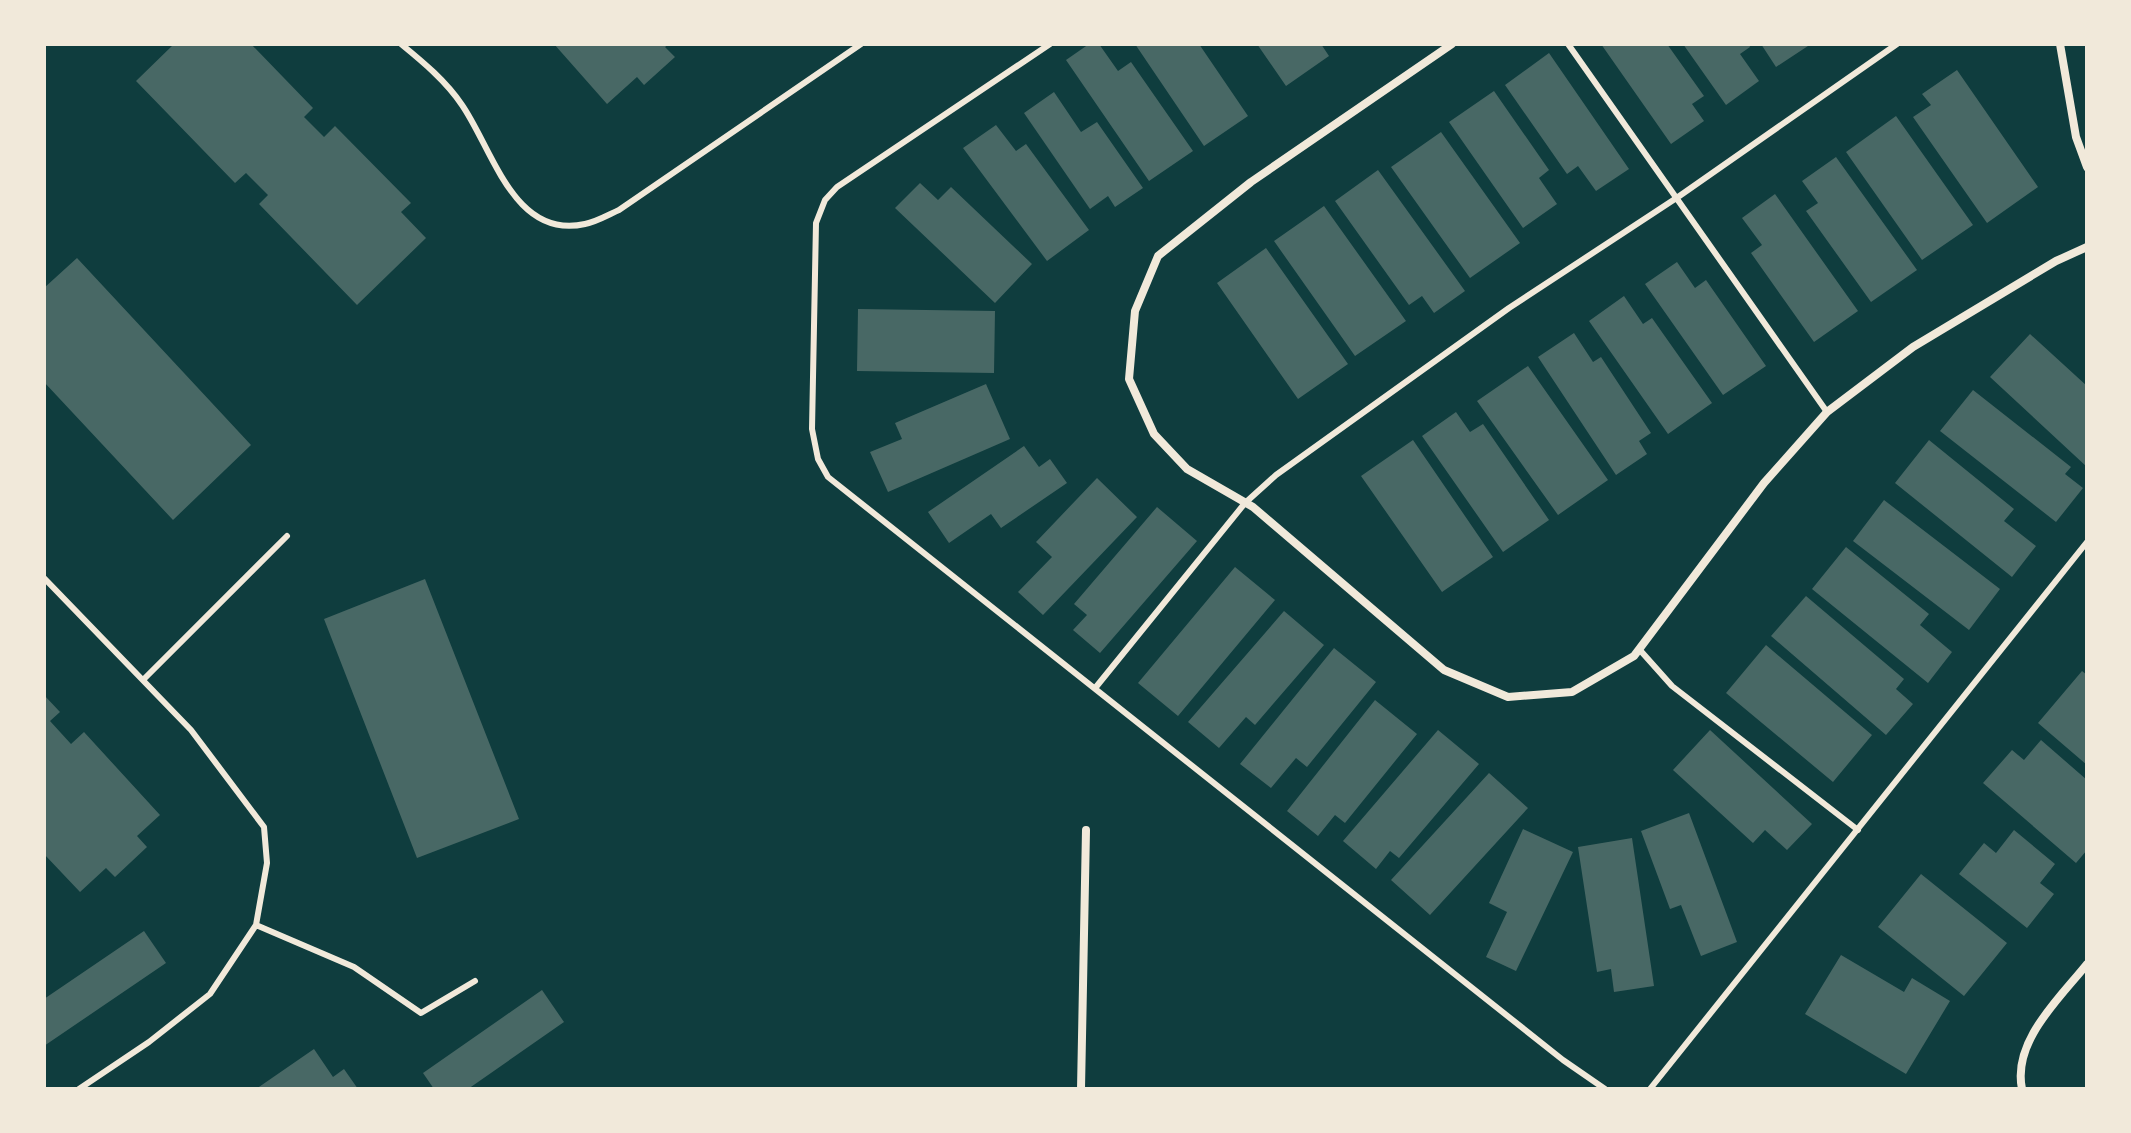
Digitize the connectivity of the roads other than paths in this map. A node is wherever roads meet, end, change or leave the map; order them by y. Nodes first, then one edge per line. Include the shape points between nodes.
1 (401, 44) edge
2 (861, 44) edge
3 (1050, 44) edge
4 (1452, 44) edge
5 (1568, 44) edge
6 (1897, 44) edge
7 (2060, 44) edge
8 (2087, 167) edge
9 (1678, 197) junction
10 (2087, 247) edge
11 (1827, 412) junction
12 (1245, 503) junction
13 (287, 536) dead end
14 (2087, 542) edge
15 (44, 578) edge
16 (1639, 649) junction
17 (143, 680) junction
18 (1096, 687) junction
19 (1086, 830) dead end
20 (1858, 830) junction
21 (256, 925) junction
22 (2087, 964) edge
23 (475, 981) dead end
24 (79, 1089) edge
25 (1081, 1089) edge
26 (1605, 1089) edge
27 (1650, 1089) edge
28 (2022, 1089) edge

1 - 2 lane via 462,105 513,196 538,220 565,226 586,224 619,210
3 - 18 lane via 825,200 816,223 812,429 828,477
4 - 12 street via 1251,182 1158,256 1135,311 1129,379 1162,443 1187,469
5 - 9 lane
6 - 9 lane
7 - 8 street via 2076,137
9 - 11 lane
9 - 12 lane via 1509,308 1276,475
10 - 11 street via 1913,347
11 - 16 street via 1764,483
12 - 16 street via 1444,670 1508,697 1572,692
12 - 18 lane
13 - 17 lane
14 - 20 lane
15 - 17 lane
16 - 20 lane via 1672,686
17 - 21 lane via 191,730 264,827 267,863
18 - 26 lane
19 - 25 street
20 - 27 lane
21 - 23 lane via 354,967 421,1013
21 - 24 lane via 210,994
22 - 28 street via 2027,1046

